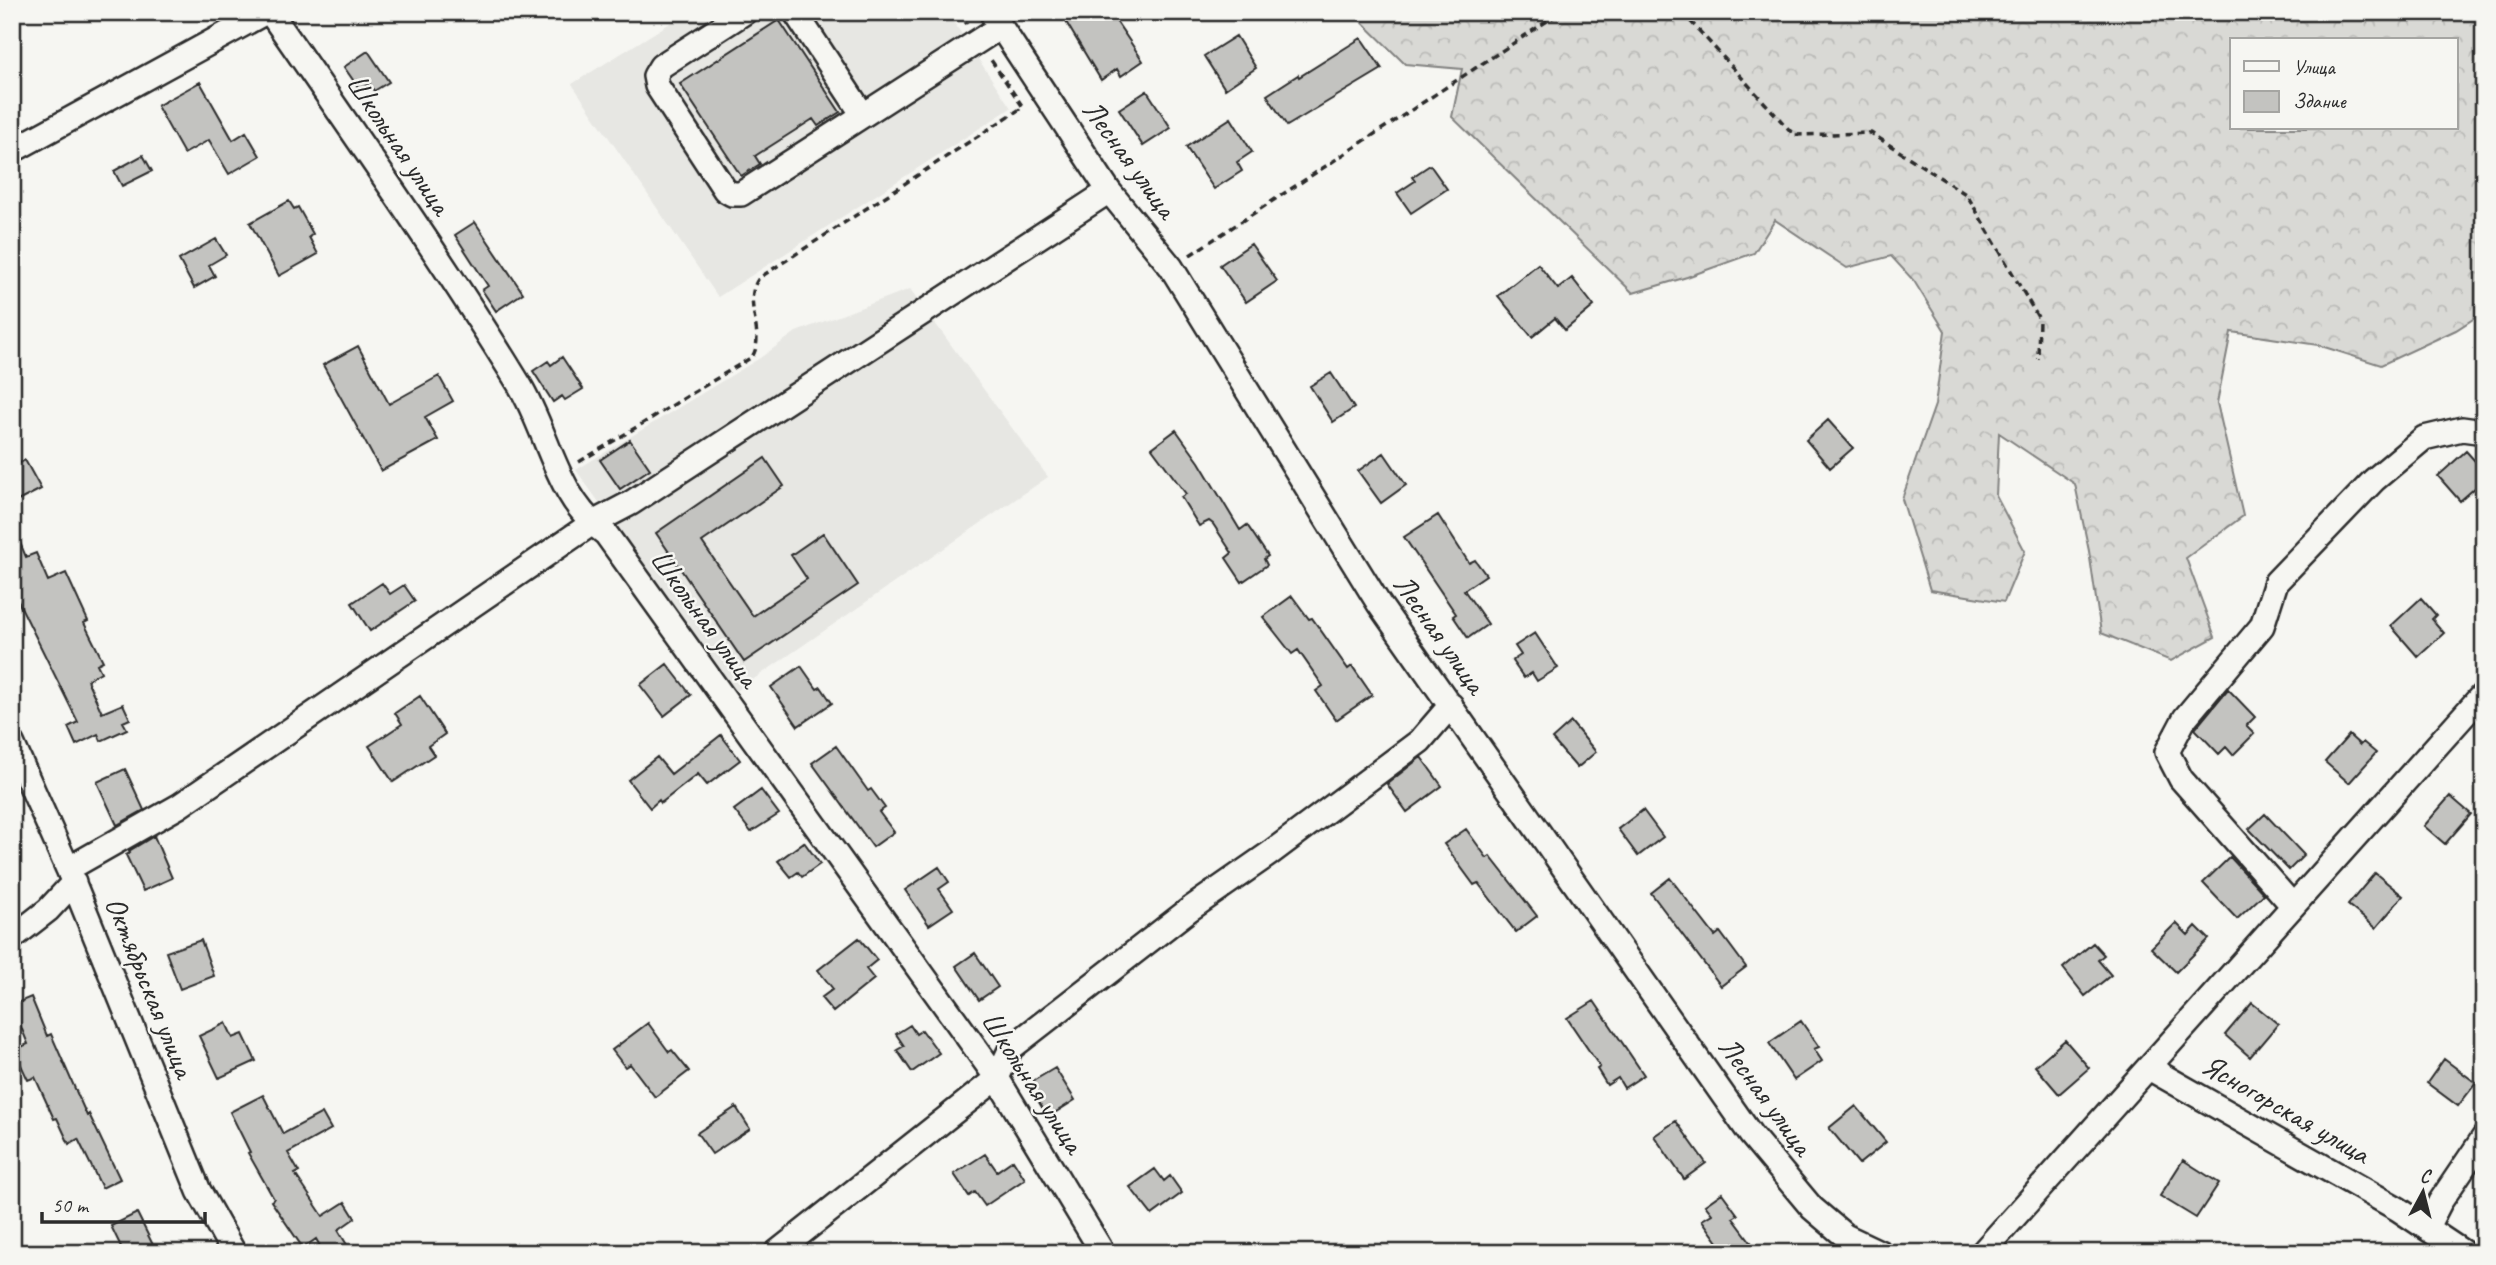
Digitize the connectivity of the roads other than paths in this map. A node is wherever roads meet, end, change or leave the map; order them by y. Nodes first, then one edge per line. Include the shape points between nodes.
1 (268, 12) edge
2 (745, 12) edge
3 (795, 12) edge
4 (996, 19) edge
5 (863, 115) junction
6 (12, 151) edge
7 (1110, 191) junction
8 (2484, 432) edge
9 (592, 524) junction
10 (2484, 693) edge
11 (1451, 705) junction
12 (12, 743) edge
13 (71, 875) junction
14 (2293, 906) junction
15 (12, 939) edge
16 (2149, 1068) junction
17 (997, 1078) junction
18 (2484, 1137) edge
19 (2427, 1227) junction
20 (234, 1253) edge
21 (776, 1253) edge
22 (1103, 1253) edge
23 (1881, 1253) edge
24 (1982, 1253) edge
25 (2464, 1253) edge

1 - 6 street
1 - 9 street, Школьная улица via 379,169 521,387 559,474
2 - 5 street via 661,66 655,76 657,86 725,190 741,194
3 - 5 street
4 - 5 street via 978,41
4 - 7 street, Лесная улица
7 - 9 street
7 - 11 street, Лесная улица via 1171,267 1379,604
8 - 14 street via 2462,429 2424,438 2374,480 2276,582 2262,626 2185,718 2167,752 2180,779
9 - 13 street
9 - 17 street, Школьная улица via 606,534
10 - 14 street
11 - 17 street via 1420,741 1190,909 1011,1048
11 - 23 street, Лесная улица via 1751,1135 1811,1208 1845,1236
12 - 13 street, Октябрьская улица
13 - 15 street via 48,910
13 - 20 street, Октябрьская улица via 198,1191
14 - 16 street
16 - 19 street, Ясногорская улица
16 - 24 street
17 - 21 street
17 - 22 street, Школьная улица
18 - 19 street
19 - 25 street, Ясногорская улица

